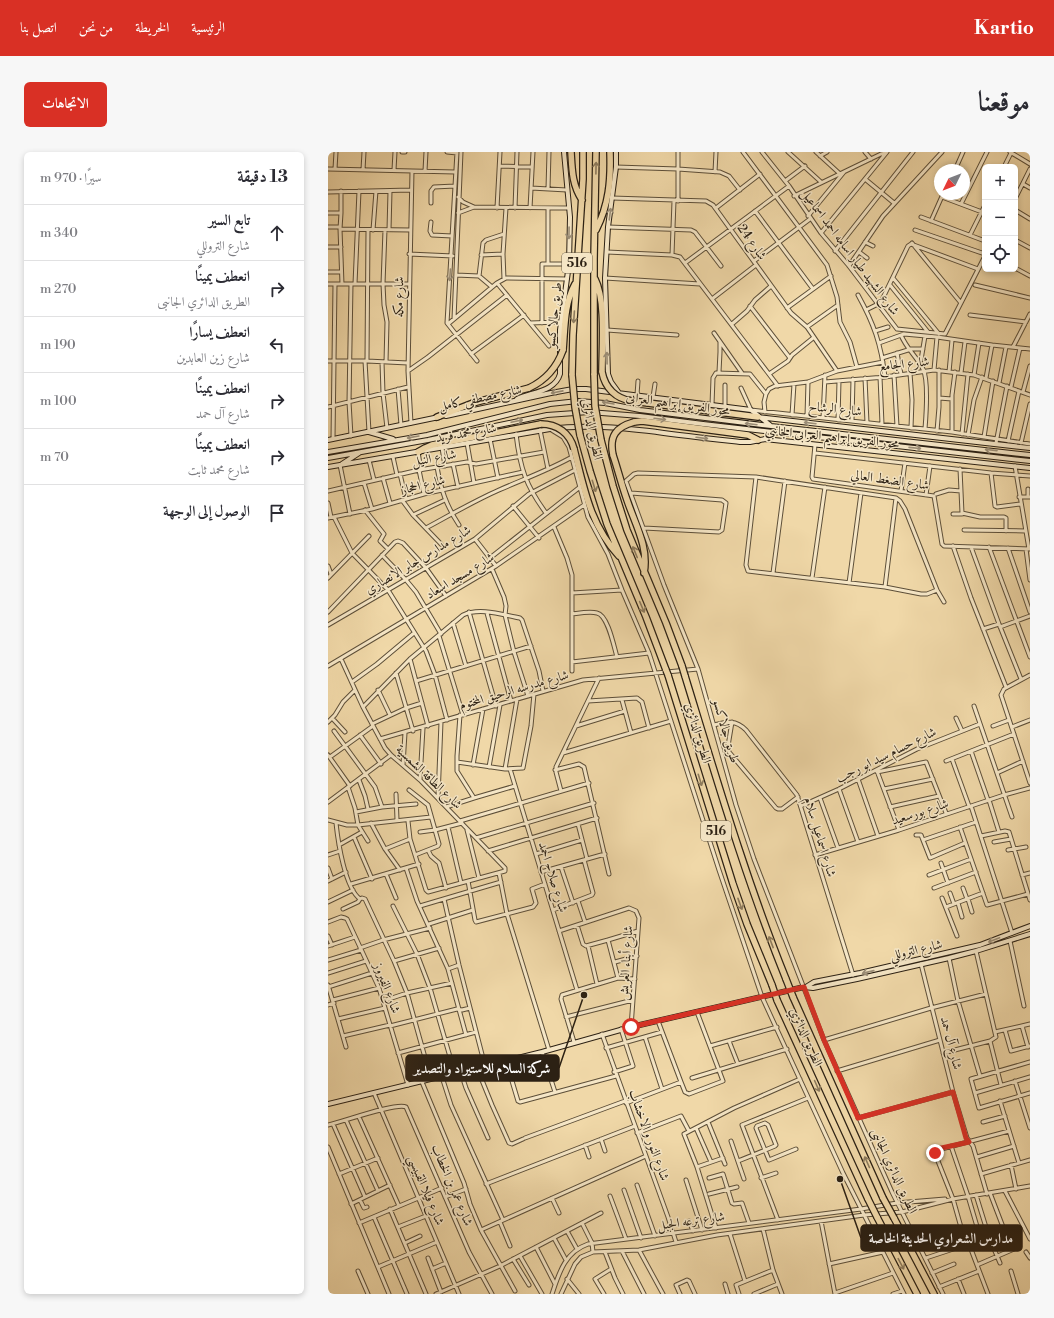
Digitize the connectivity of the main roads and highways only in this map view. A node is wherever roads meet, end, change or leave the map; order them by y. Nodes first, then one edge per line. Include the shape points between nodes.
1 (571, 152) edge
2 (583, 152) edge
3 (596, 152) edge
4 (610, 152) edge
5 (582, 200) junction
6 (595, 232) junction
7 (594, 277) junction
8 (576, 282) junction
9 (437, 417) road end
10 (758, 417) road end
11 (758, 440) road end
12 (418, 452) road end
13 (621, 559) junction
14 (644, 573) junction
15 (917, 1294) edge
16 (934, 1294) edge

1 - 5 highway via 574,183
2 - 5 highway, الطريق الدائري / 516
6 -> 3 highway, الطريق الدائري / 516
4 - 6 highway via 611,179 608,195
5 - 8 highway, الطريق الدائري / 516
6 - 7 highway, الطريق الدائري / 516
7 - 10 highway, bridge via 600,288 602,303 602,372 613,393 622,399 632,401
14 -> 7 highway, الطريق الدائري / 516, bridge via 619,508 601,440 594,375
8 - 9 highway, bridge via 568,304 563,350 559,360 543,380 530,388 473,403
8 -> 13 highway, الطريق الدائري / 516, bridge via 572,375 575,407 595,489
11 - 14 highway, bridge via 748,435 642,421 623,426 616,432 612,441 614,455 643,545 646,563
12 - 13 highway, bridge via 432,445 541,427 553,426 561,429 574,449 598,528
13 -> 15 highway, الطريق الدائري / 516, bridge via 667,673 735,891 778,1000 868,1199
16 -> 14 highway, الطريق الدائري / 516, bridge via 883,1198 793,997 758,908 682,666

